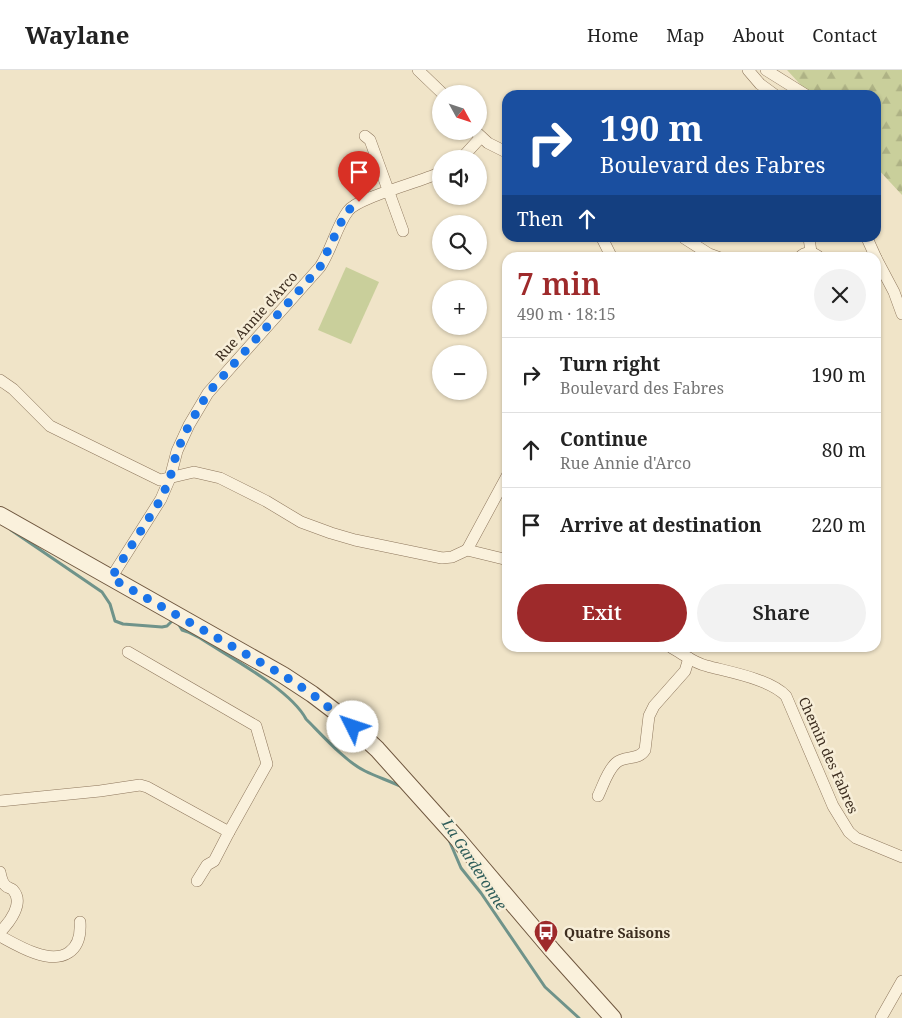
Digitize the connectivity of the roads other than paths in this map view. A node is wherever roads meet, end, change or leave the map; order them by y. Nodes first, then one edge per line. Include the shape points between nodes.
1 (418, 70) edge
2 (748, 70) edge
3 (766, 70) edge
4 (433, 85) edge
5 (768, 90) edge
6 (790, 90) edge
7 (365, 136) dead end
8 (485, 140) edge
9 (502, 151) edge
10 (432, 175) edge
11 (389, 192) junction
12 (403, 231) dead end
13 (690, 242) edge
14 (706, 252) edge
15 (881, 277) edge
16 (902, 314) edge
17 (0, 380) edge
18 (170, 478) junction
19 (502, 485) edge
20 (0, 515) edge
21 (467, 550) junction
22 (502, 559) edge
23 (111, 578) junction
24 (128, 652) dead end
25 (679, 652) edge
26 (689, 658) junction
27 (598, 796) dead end
28 (0, 800) edge
29 (229, 832) junction
30 (902, 857) edge
31 (0, 872) edge
32 (197, 881) dead end
33 (80, 922) dead end
34 (0, 932) edge
35 (0, 936) edge
36 (902, 981) edge
37 (612, 1018) edge
38 (881, 1018) edge

1 - 4 street
2 - 5 street
3 - 6 street
7 - 11 street via 370,140
8 - 9 street
10 - 11 street, Rue Annie d'Arco
11 - 12 street
11 - 18 street, Rue Annie d'Arco via 359,202 346,212 320,267 208,393 177,451
13 - 14 street
15 - 16 street via 894,292
17 - 18 street via 50,426 160,480
18 - 21 street via 194,472 220,478 301,522 356,540 442,558
18 - 23 street, Rue Annie d'Arco via 161,499
19 - 21 street
20 - 23 main road
21 - 22 street
23 - 37 main road via 283,675 341,716 399,773
24 - 29 street via 256,726 268,764
25 - 26 street, Chemin des Fabres
26 - 27 street via 685,670 649,716 645,750 638,757 617,762 610,769
26 - 30 street, Chemin des Fabres via 705,666 779,688 786,696 833,806 849,832
28 - 29 street via 140,786
29 - 32 street via 214,860
31 - 34 street via 6,886 13,890 16,908 10,922
33 - 35 street via 78,944 62,956 34,953
36 - 38 street

